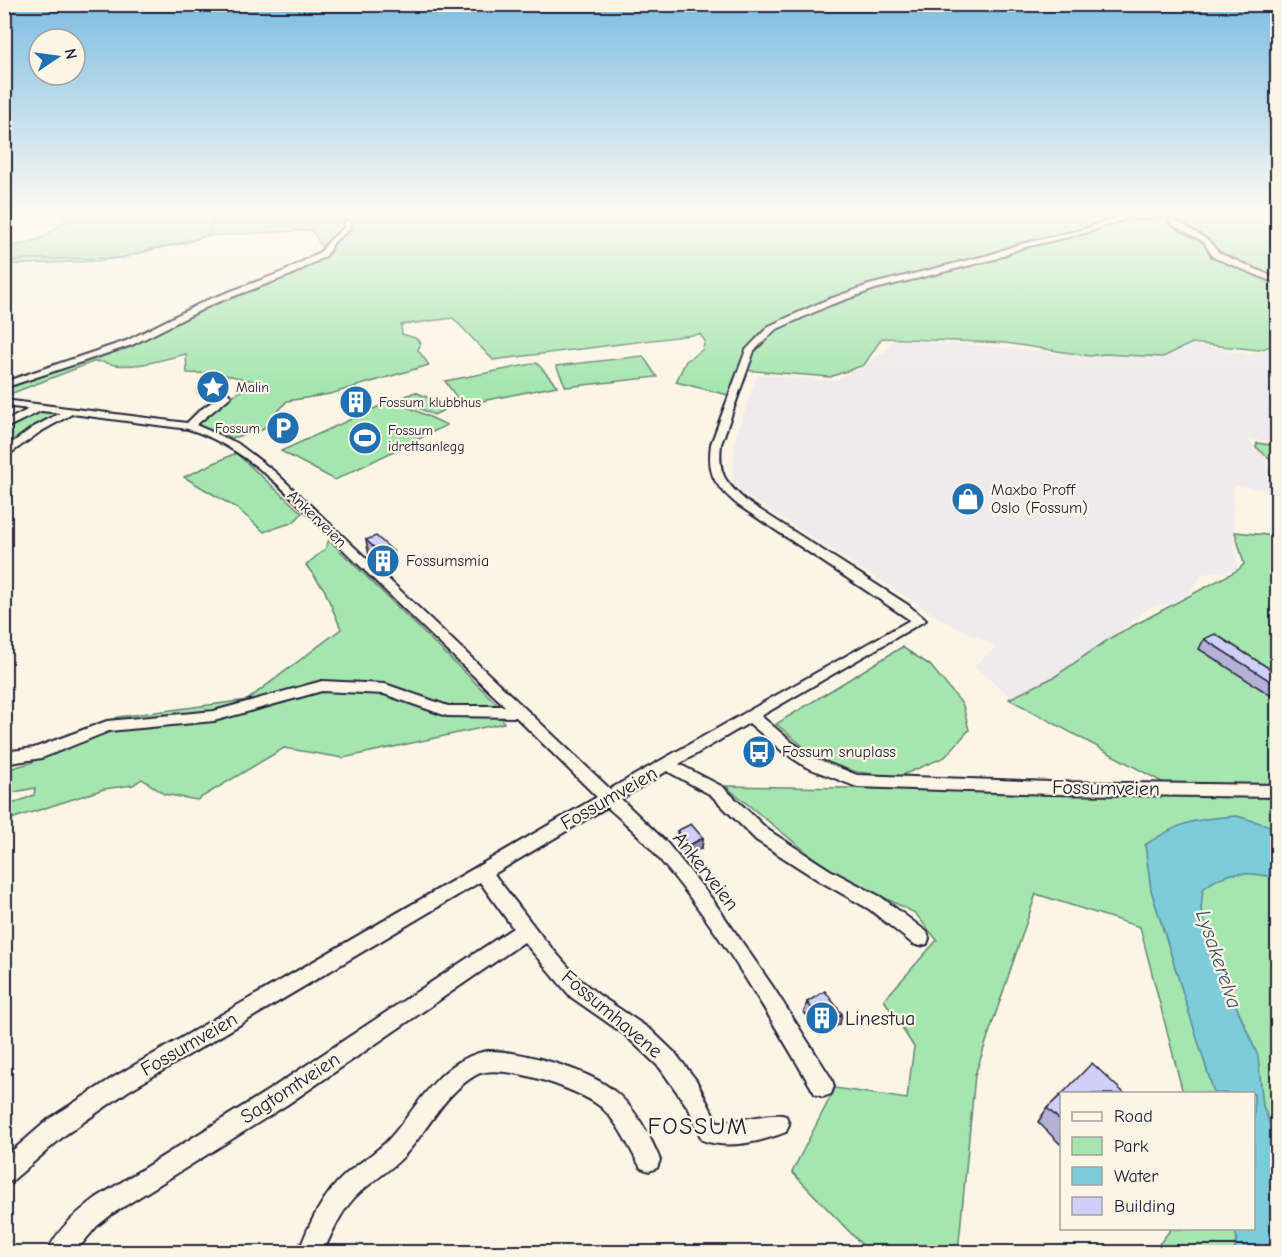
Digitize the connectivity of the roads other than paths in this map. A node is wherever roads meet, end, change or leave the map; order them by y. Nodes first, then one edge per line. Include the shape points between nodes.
1 (294, 270) edge
2 (939, 270) edge
3 (1250, 270) edge
4 (1278, 282) edge
5 (4, 385) edge
6 (202, 391) dead end
7 (4, 403) edge
8 (40, 407) junction
9 (71, 411) junction
10 (4, 426) edge
11 (189, 426) junction
12 (4, 455) edge
13 (520, 712) junction
14 (750, 716) junction
15 (4, 758) edge
16 (666, 765) junction
17 (1278, 791) edge
18 (610, 798) junction
19 (483, 872) junction
20 (527, 929) junction
21 (920, 938) dead end
22 (823, 1086) dead end
23 (778, 1124) dead end
24 (649, 1160) dead end
25 (4, 1173) edge
26 (60, 1252) edge
27 (311, 1252) edge

1 - 5 street via 210,302 129,343
2 - 14 street via 888,282 772,328 756,342 739,379 716,444 716,474 724,487 742,503 919,620
3 - 4 street
6 - 11 street via 226,396
7 - 8 street, Ankerveien
8 - 9 street, Ankerveien
8 - 10 street
9 - 11 street, Ankerveien
9 - 12 street via 36,430
11 - 13 street, Ankerveien via 215,434 244,451
13 - 15 street via 447,711 385,689 322,686 214,716 107,726 36,754
13 - 18 street, Ankerveien
14 - 16 street, Fossumveien
14 - 17 street, Fossumveien via 813,765 857,781
16 - 18 street, Fossumveien
16 - 21 street via 717,790 762,835 875,903
18 - 19 street, Fossumveien
18 - 22 street, Ankerveien via 691,883
19 - 20 street, Fossumhavene
19 - 25 street, Fossumveien via 121,1084 57,1127
20 - 23 street, Fossumhavene via 572,985 631,1027 663,1056 694,1097 710,1132 747,1132
20 - 26 street, Sagtomtveien via 280,1096 104,1206
24 - 27 street via 620,1113 602,1094 524,1067 483,1062 452,1079 394,1149 339,1198

